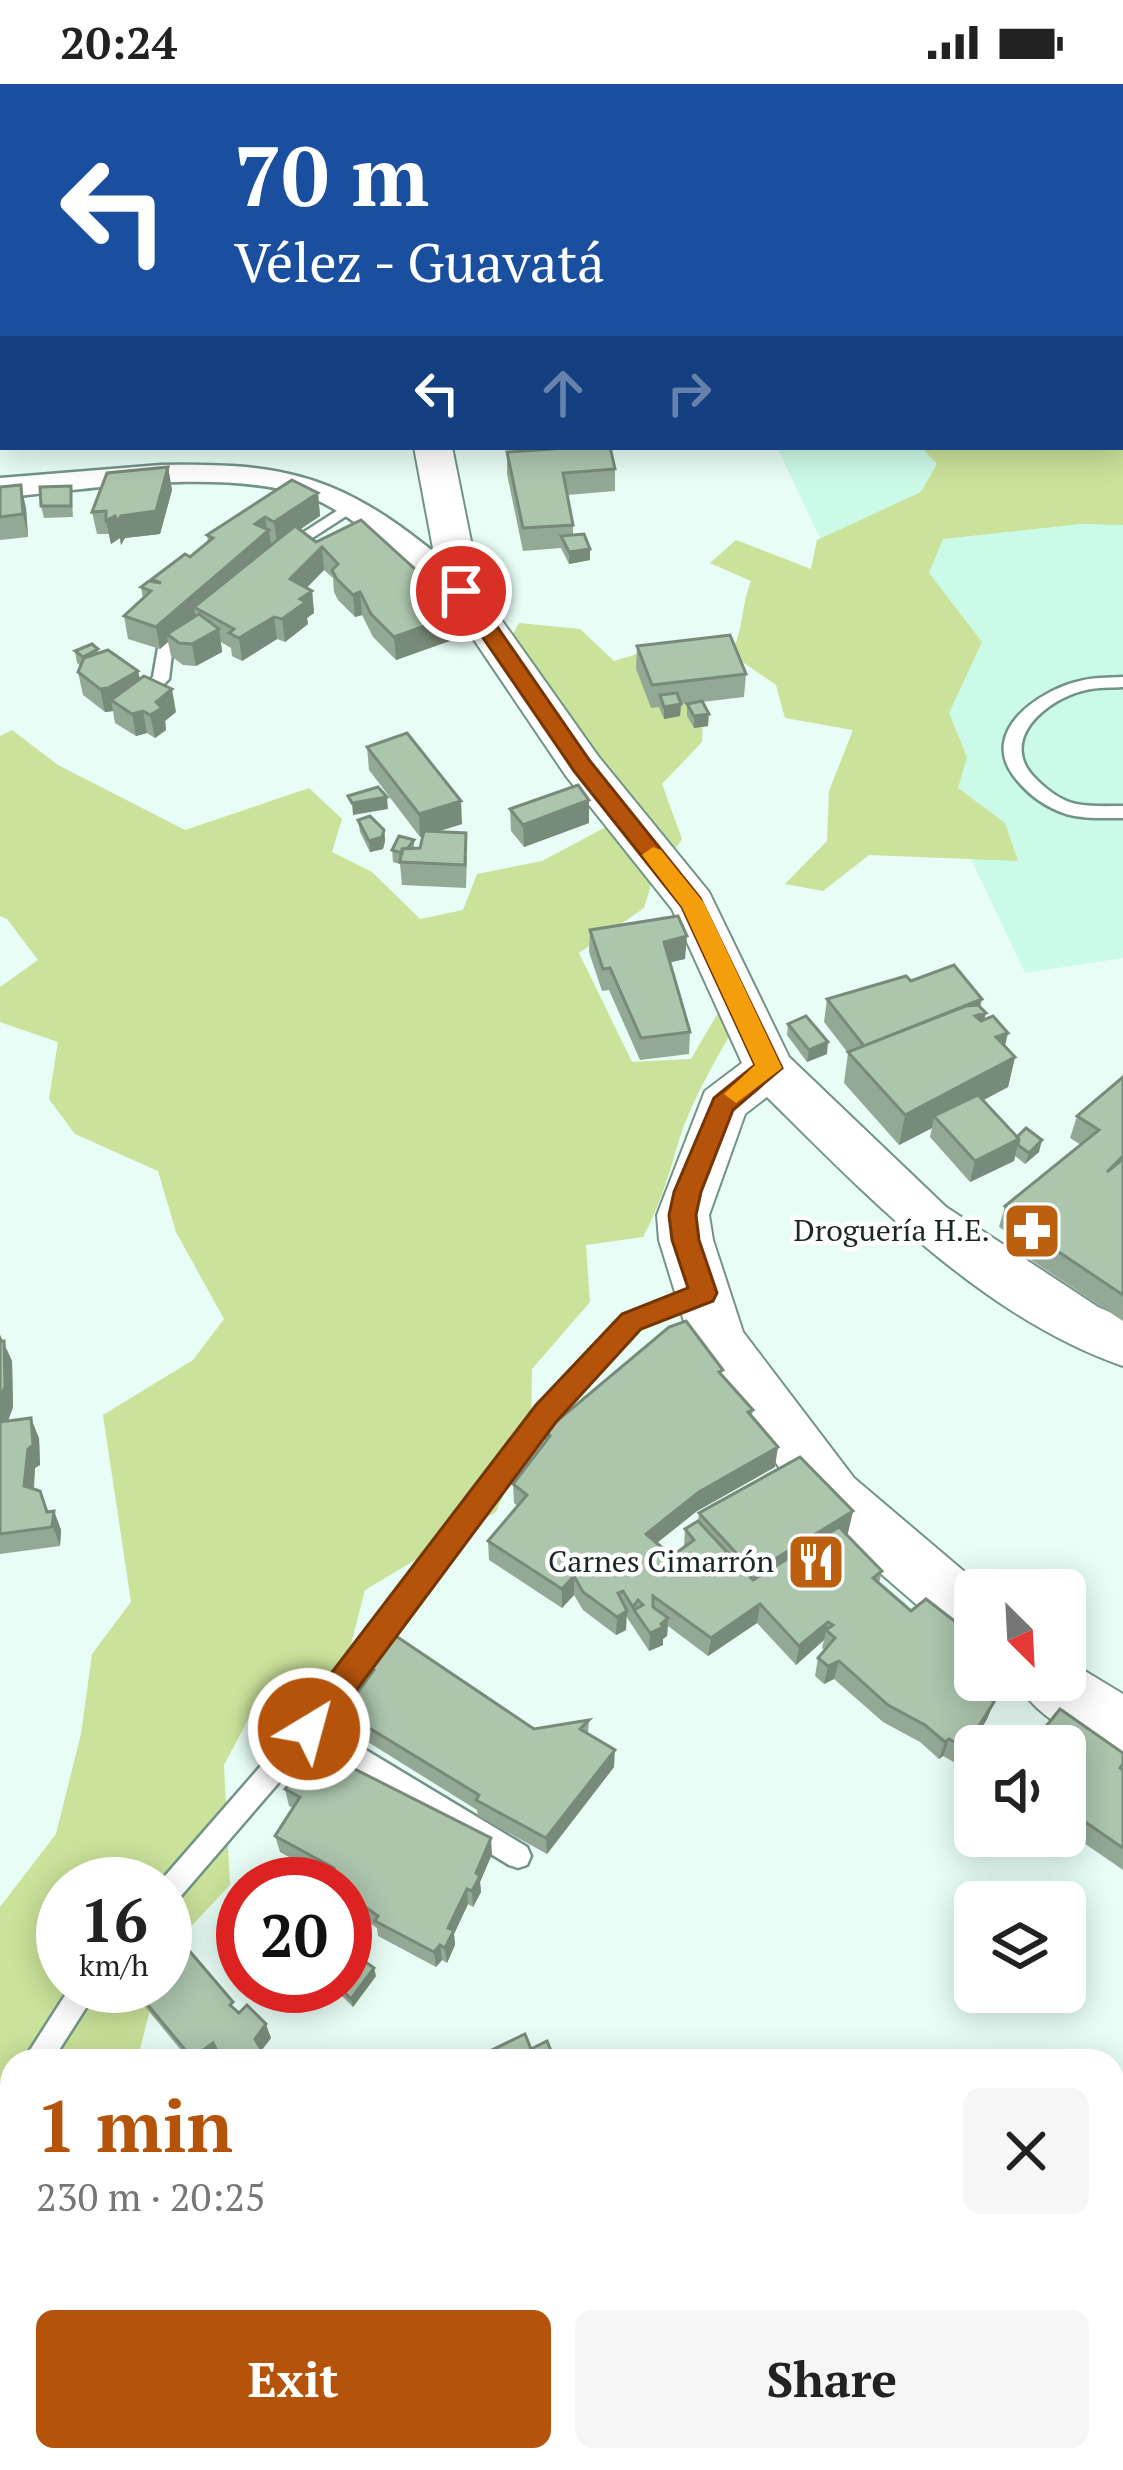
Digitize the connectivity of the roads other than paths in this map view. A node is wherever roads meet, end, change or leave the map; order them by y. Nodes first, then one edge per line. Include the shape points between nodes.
1 (434, 450) edge
2 (0, 488) edge
3 (349, 508) junction
4 (274, 559) edge
5 (461, 591) junction
6 (200, 621) edge
7 (1123, 682) edge
8 (116, 713) edge
9 (1123, 812) edge
10 (769, 1068) junction
11 (703, 1293) junction
12 (1123, 1343) edge
13 (954, 1600) edge
14 (1080, 1701) edge
15 (1123, 1728) edge
16 (309, 1729) junction
17 (518, 1856) dead end
18 (192, 1864) edge
19 (68, 2013) edge
20 (43, 2049) edge

1 - 5 street
2 - 3 street via 181,475 322,491
3 - 4 lane
3 - 5 street
5 - 10 street via 582,766 692,903
6 - 8 lane via 164,652 161,679 148,694
7 - 9 lane via 1046,698 1010,742 1015,769 1040,793 1071,809
10 - 11 street via 723,1105 688,1192 686,1240
10 - 12 street via 927,1222 1079,1323
11 - 13 street via 718,1341 833,1496
11 - 16 lane via 632,1322 546,1413
14 - 15 street
16 - 17 lane
16 - 18 lane
19 - 20 lane

